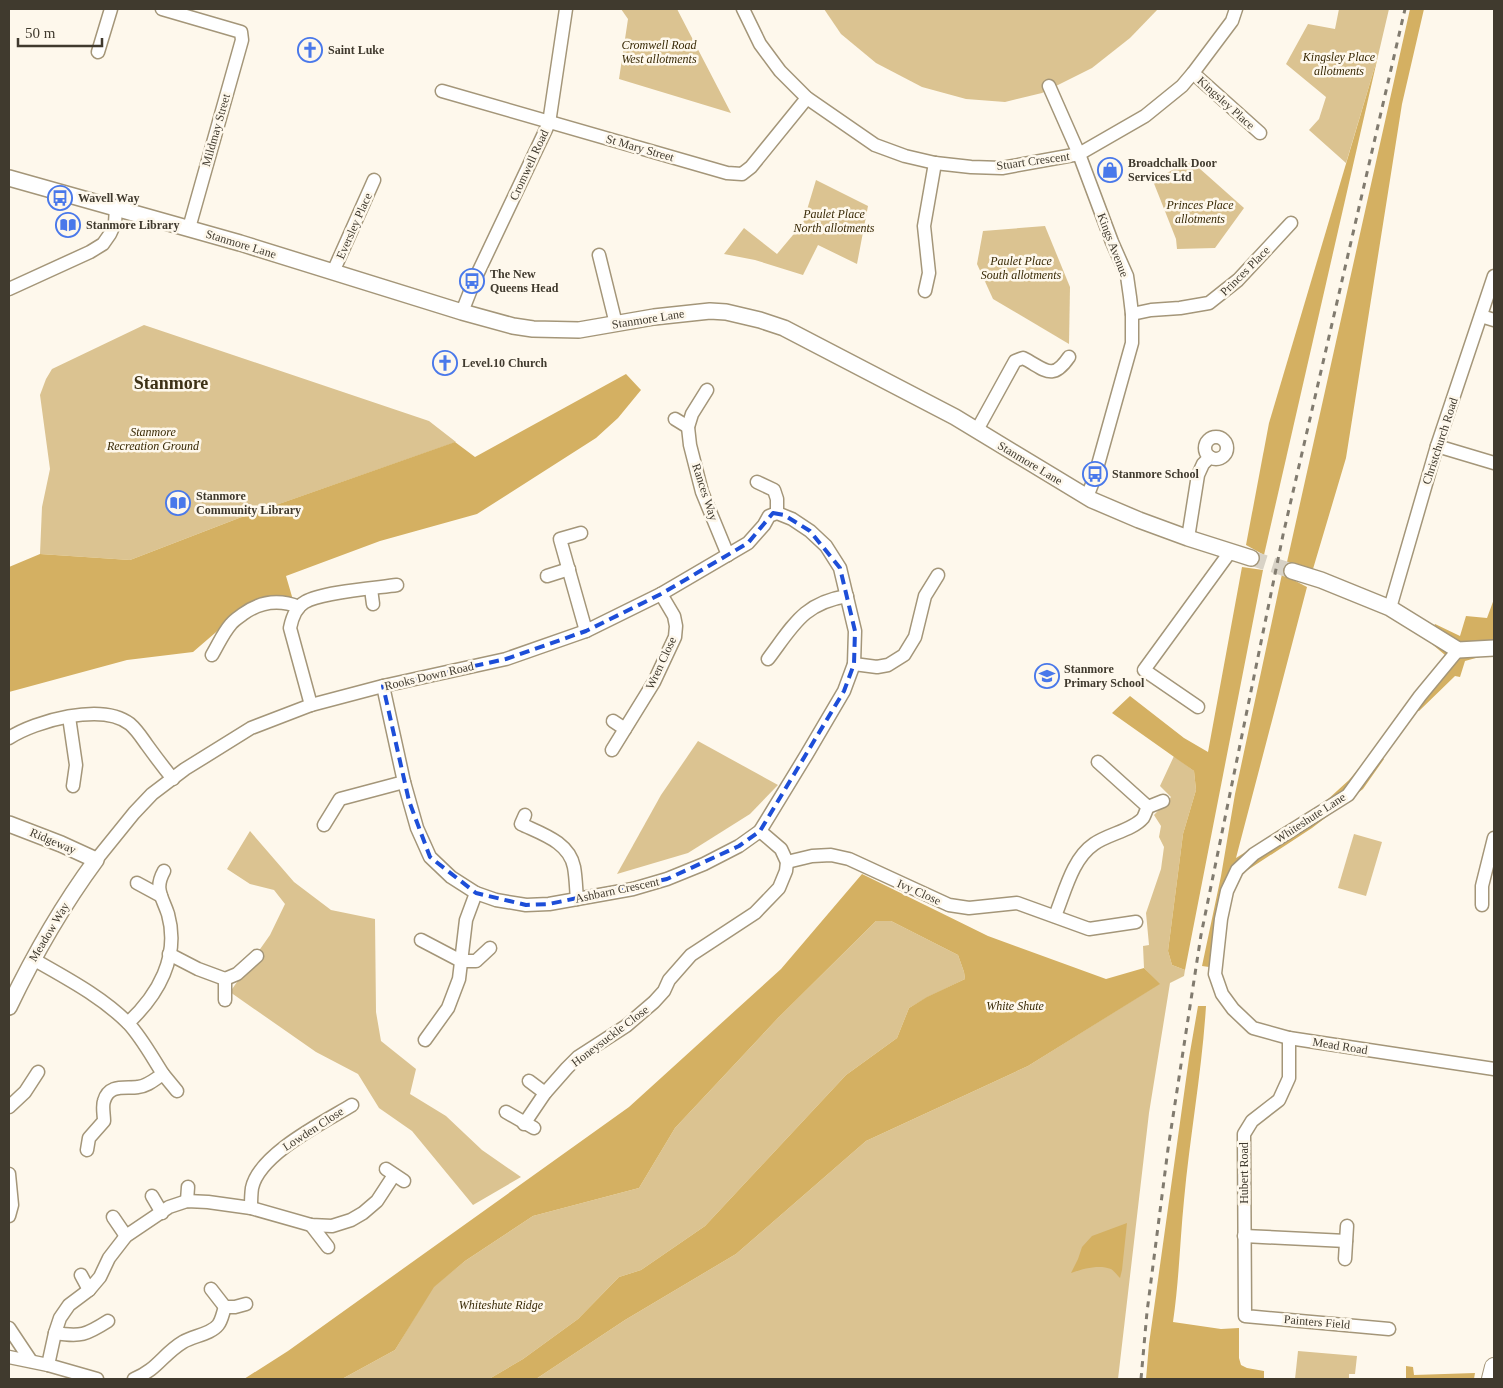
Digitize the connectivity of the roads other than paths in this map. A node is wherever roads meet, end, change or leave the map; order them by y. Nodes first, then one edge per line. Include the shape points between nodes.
1 (111, 9) edge
2 (162, 9) edge
3 (566, 9) edge
4 (743, 9) edge
5 (1236, 9) edge
6 (98, 52) dead end
7 (1193, 73) junction
8 (1049, 86) dead end
9 (442, 91) dead end
10 (807, 98) junction
11 (549, 123) junction
12 (1260, 133) dead end
13 (1079, 154) junction
14 (935, 163) junction
15 (9, 178) edge
16 (374, 180) dead end
17 (116, 208) junction
18 (1291, 223) dead end
19 (189, 228) junction
20 (599, 255) dead end
21 (333, 272) junction
22 (1494, 276) edge
23 (9, 290) edge
24 (924, 291) dead end
25 (462, 312) junction
26 (1132, 314) junction
27 (1480, 316) junction
28 (1494, 320) edge
29 (616, 324) junction
30 (1069, 357) dead end
31 (707, 390) dead end
32 (674, 419) dead end
33 (688, 426) junction
34 (977, 430) junction
35 (1437, 446) junction
36 (1210, 457) dead end
37 (1494, 463) edge
38 (757, 482) dead end
39 (1087, 497) junction
40 (777, 513) junction
41 (581, 533) dead end
42 (1188, 538) junction
43 (1230, 552) junction
44 (728, 554) junction
45 (1251, 558) tunnel mouth
46 (568, 569) junction
47 (1292, 570) tunnel mouth
48 (938, 575) dead end
49 (547, 576) dead end
50 (397, 585) dead end
51 (371, 589) junction
52 (661, 594) junction
53 (847, 596) junction
54 (373, 604) dead end
55 (299, 607) junction
56 (1390, 608) junction
57 (586, 632) junction
58 (1494, 648) edge
59 (1458, 650) junction
60 (212, 655) dead end
61 (768, 659) dead end
62 (854, 664) junction
63 (384, 686) junction
64 (310, 705) junction
65 (1198, 707) dead end
66 (69, 717) junction
67 (613, 721) dead end
68 (624, 729) junction
69 (9, 738) edge
70 (612, 750) dead end
71 (1098, 762) dead end
72 (173, 779) junction
73 (404, 782) junction
74 (73, 786) dead end
75 (1163, 801) dead end
76 (1148, 807) junction
77 (525, 815) dead end
78 (9, 824) edge
79 (324, 825) dead end
80 (760, 831) junction
81 (1494, 838) edge
82 (96, 860) junction
83 (787, 862) junction
84 (164, 871) dead end
85 (137, 883) dead end
86 (476, 893) junction
87 (161, 896) junction
88 (577, 899) junction
89 (1482, 905) dead end
90 (1055, 916) junction
91 (1136, 922) dead end
92 (421, 940) dead end
93 (490, 948) dead end
94 (169, 954) junction
95 (257, 956) dead end
96 (33, 958) junction
97 (461, 960) junction
98 (1215, 974) joint
99 (225, 979) junction
100 (225, 1000) dead end
101 (9, 1007) edge
102 (128, 1023) junction
103 (1290, 1038) junction
104 (425, 1040) dead end
105 (1494, 1069) edge
106 (38, 1072) dead end
107 (163, 1074) junction
108 (529, 1081) dead end
109 (178, 1091) dead end
110 (545, 1093) junction
111 (352, 1104) dead end
112 (9, 1107) edge
113 (506, 1112) dead end
114 (87, 1150) dead end
115 (9, 1174) edge
116 (394, 1175) dead end
117 (188, 1187) dead end
118 (152, 1196) dead end
119 (187, 1201) junction
120 (251, 1208) junction
121 (162, 1213) junction
122 (9, 1216) edge
123 (113, 1217) dead end
124 (311, 1225) junction
125 (1347, 1226) dead end
126 (126, 1236) junction
127 (1244, 1236) junction
128 (1346, 1241) junction
129 (328, 1247) dead end
130 (1346, 1259) dead end
131 (80, 1275) dead end
132 (211, 1289) dead end
133 (89, 1290) junction
134 (246, 1304) dead end
135 (226, 1306) junction
136 (1245, 1316) joint
137 (108, 1321) dead end
138 (9, 1328) edge
139 (1389, 1329) dead end
140 (55, 1333) junction
141 (9, 1357) edge
142 (31, 1361) junction
143 (48, 1365) junction
144 (1494, 1367) edge
145 (97, 1379) edge
146 (134, 1379) edge
147 (1491, 1379) edge

1 - 6 street
2 - 19 street, Mildmay Street via 241,32 242,40
3 - 11 street, Cromwell Road
4 - 10 street, Stuart Crescent via 760,44
5 - 7 street, Stuart Crescent via 1232,21
7 - 12 street, Kingsley Place
7 - 13 street, Stuart Crescent via 1145,116
8 - 13 street, Kings Avenue
9 - 11 street, St Mary Street
10 - 11 street, St Mary Street via 742,174
10 - 14 street, Stuart Crescent via 875,145
11 - 25 street, Cromwell Road
13 - 14 street, Stuart Crescent via 1002,168
13 - 26 street, Kings Avenue via 1127,276
14 - 24 street via 924,226 929,273
15 - 17 street, Stanmore Lane
16 - 21 street, Eversley Place
17 - 19 street, Stanmore Lane
17 - 23 street via 115,223 103,244
18 - 26 street, Princes Place via 1218,298 1209,303
19 - 21 street, Stanmore Lane
20 - 29 street
21 - 25 street, Stanmore Lane
22 - 27 street, Christchurch Road
25 - 29 street, Stanmore Lane via 533,329 579,330
26 - 39 street, Kings Avenue via 1132,343
27 - 28 street
27 - 35 street, Christchurch Road
29 - 34 street, Stanmore Lane via 710,311 760,320 792,332
30 - 34 street via 1061,369 1055,371 1023,358 1016,361
31 - 33 street
32 - 33 street
33 - 44 street, Rances Way via 702,492
34 - 39 street, Stanmore Lane
35 - 37 street
35 - 56 street, Christchurch Road
36 - 42 street via 1198,475
38 - 40 street via 774,490
39 - 42 street, Stanmore Lane
40 - 44 street, Rooks Down Road via 769,516 748,543
40 - 53 street, Ashbarn Crescent via 810,531 826,546 840,568
41 - 46 street via 560,539
42 - 43 street, Stanmore Lane
43 - 45 street, Stanmore Lane
43 - 65 street via 1144,670
44 - 52 street, Rooks Down Road
46 - 49 street
46 - 57 street
47 - 56 street
48 - 62 street via 925,596 915,637 904,655 888,665 877,667
50 - 51 street
51 - 54 street
51 - 55 street via 321,596
52 - 57 street, Rooks Down Road
52 - 68 street, Wren Close via 674,616 675,637 654,682
53 - 61 street via 816,604 802,616
53 - 62 street, Ashbarn Crescent via 854,631
55 - 60 street via 276,602 252,607 231,623
55 - 64 street via 290,628
56 - 59 street
57 - 63 street, Rooks Down Road via 506,659
58 - 59 street
59 - 98 street, Whiteshute Lane via 1348,795 1254,854 1237,870 1227,891 1221,919
62 - 80 street, Ashbarn Crescent via 844,691
63 - 64 street, Rooks Down Road
63 - 73 street, Ashbarn Crescent
64 - 72 street, Rooks Down Road via 251,728
66 - 69 street via 26,728
66 - 72 street via 98,714 129,723
66 - 74 street via 76,765
67 - 68 street
68 - 70 street, Wren Close
71 - 76 street
72 - 82 street, Rooks Down Road via 152,794
73 - 79 street via 340,799
73 - 86 street, Ashbarn Crescent via 417,828 430,857 451,877
75 - 76 street
76 - 90 street via 1134,825 1086,851 1078,861
77 - 88 street via 521,824 559,843 569,854 574,866
78 - 82 street, Ridgeway
80 - 83 street via 781,850
80 - 88 street, Ashbarn Crescent via 739,846 667,879
81 - 89 street via 1482,886
82 - 96 street, Meadow Way
83 - 90 street, Ivy Close via 831,855 849,859 949,905 969,908 1017,903
83 - 110 street, Honeysuckle Close via 779,888 769,900 755,913 691,955 654,1002 626,1026 578,1057
84 - 87 street via 159,880
85 - 87 street
86 - 88 street, Ashbarn Crescent via 526,905
86 - 97 street via 466,920
87 - 94 street via 171,933
90 - 91 street, Ivy Close via 1089,929
92 - 97 street
93 - 97 street via 476,960
94 - 99 street
94 - 102 street via 158,988
95 - 99 street via 237,974
96 - 101 street, Meadow Way
96 - 102 street via 80,985
97 - 104 street via 460,979 448,1008
98 - 103 street, Mead Road via 1222,994 1253,1028
99 - 100 street
102 - 107 street
103 - 105 street, Mead Road
103 - 127 street, Hubert Road via 1289,1078 1279,1100 1252,1121 1244,1134
106 - 112 street via 25,1092
107 - 109 street
107 - 114 street via 149,1084 137,1088 116,1088 109,1094 103,1102 104,1121 89,1138
108 - 110 street
110 - 113 street, Honeysuckle Close via 529,1126
111 - 120 street, Lowden Close via 275,1154 252,1187
115 - 122 street via 12,1204
116 - 124 street via 377,1201 351,1220 332,1226
117 - 119 street
118 - 121 street
119 - 120 street
119 - 121 street
120 - 124 street
121 - 126 street
123 - 126 street
124 - 129 street
125 - 128 street
126 - 133 street via 116,1246 100,1277
127 - 128 street
127 - 136 street, Hubert Road
128 - 130 street
131 - 133 street
132 - 135 street
133 - 140 street via 69,1305
134 - 135 street
135 - 146 street via 218,1325 212,1330 184,1341 167,1353 156,1367
136 - 139 street, Painters Field
137 - 140 street via 90,1333 74,1336
138 - 142 street
140 - 143 street
141 - 142 street
142 - 143 street
143 - 145 street
144 - 147 main road

